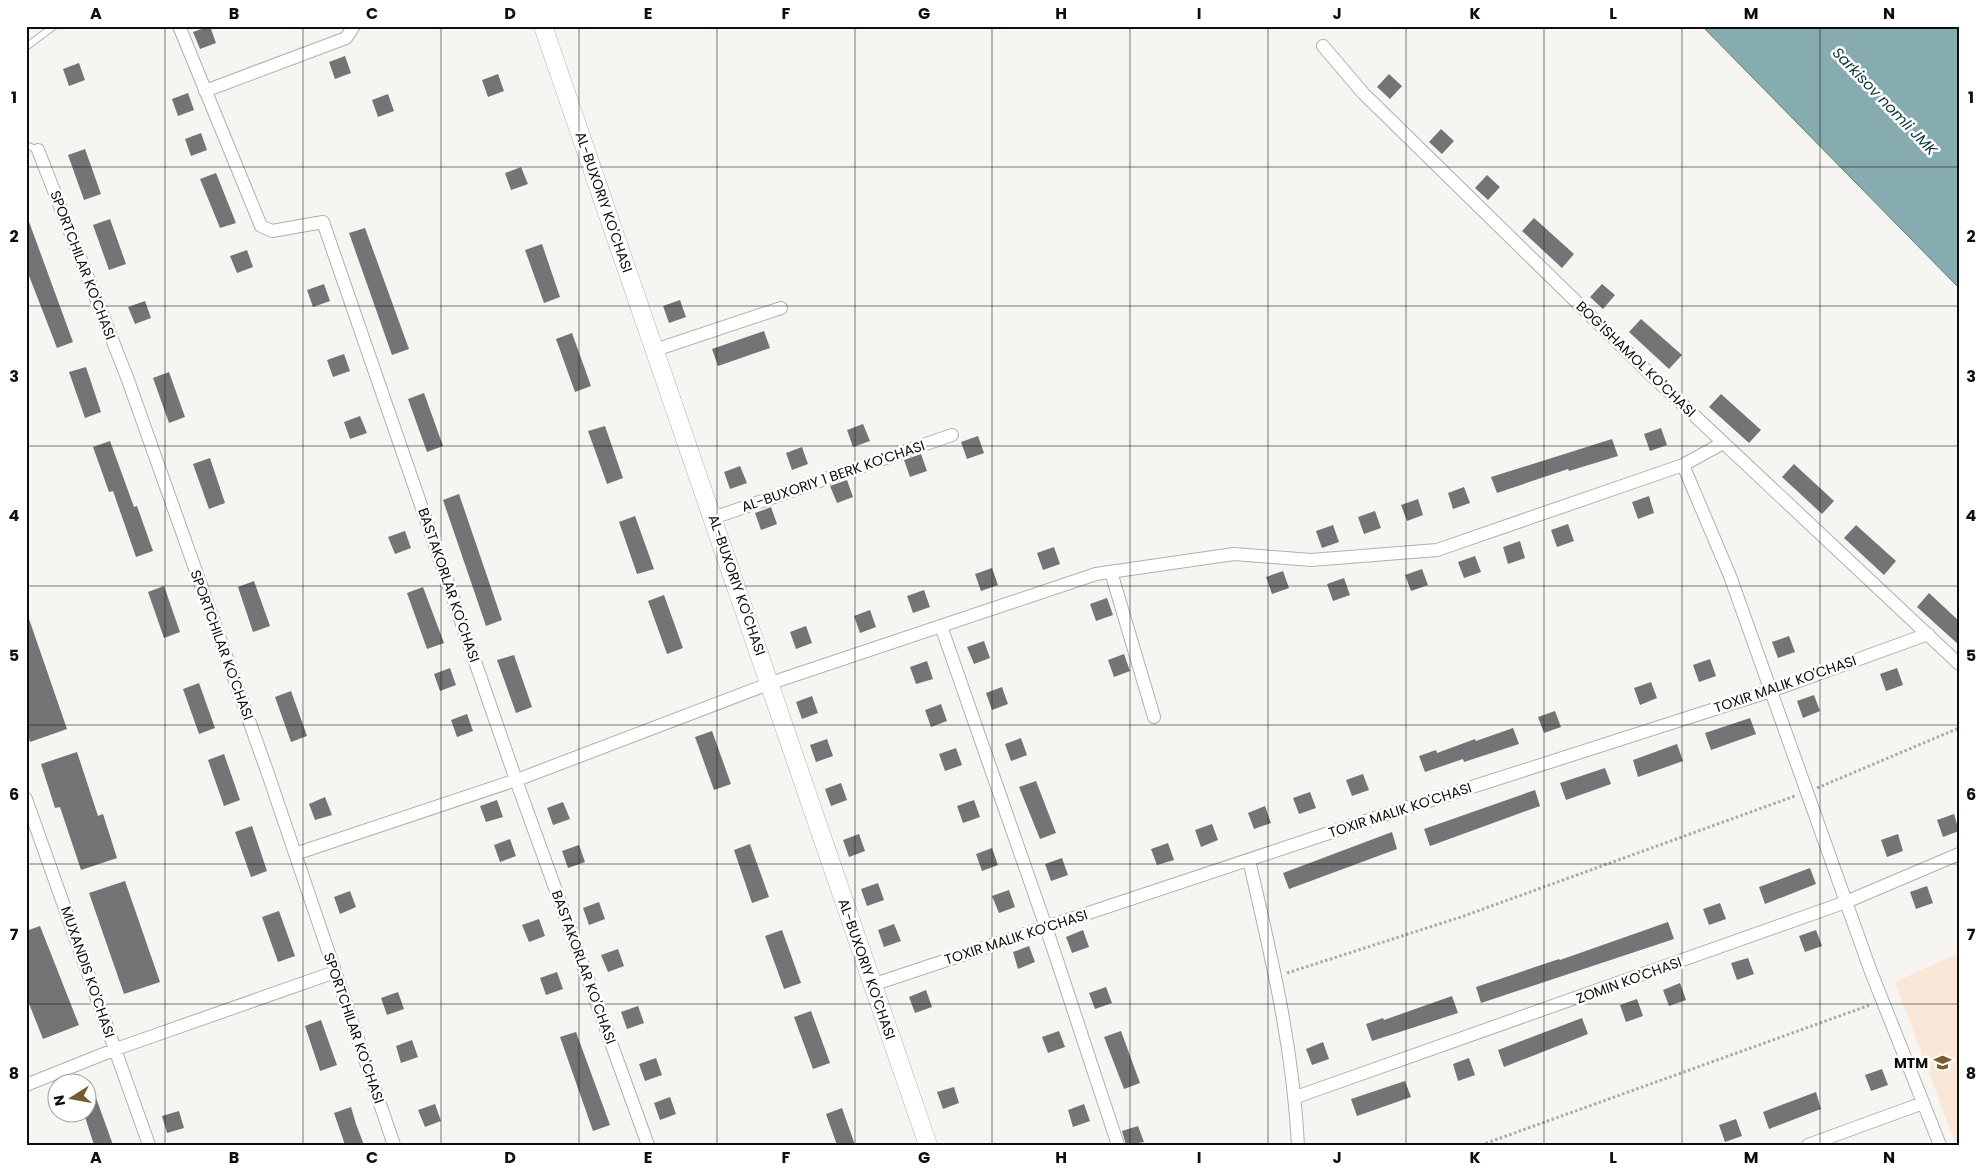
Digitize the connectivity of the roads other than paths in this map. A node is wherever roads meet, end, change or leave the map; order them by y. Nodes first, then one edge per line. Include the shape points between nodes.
1 (54, 26) edge
2 (178, 26) edge
3 (354, 26) edge
4 (543, 26) edge
5 (1323, 46) dead end
6 (26, 47) edge
7 (205, 91) junction
8 (26, 144) edge
9 (38, 150) joint
10 (781, 308) dead end
11 (655, 350) junction
12 (952, 435) dead end
13 (1723, 443) junction
14 (1683, 465) junction
15 (713, 518) junction
16 (1111, 572) junction
17 (941, 626) junction
18 (1928, 634) junction
19 (1959, 664) edge
20 (771, 683) junction
21 (1771, 691) junction
22 (1154, 717) dead end
23 (516, 780) junction
24 (26, 799) edge
25 (295, 854) junction
26 (1959, 854) edge
27 (1249, 860) junction
28 (1846, 902) junction
29 (1046, 927) junction
30 (335, 972) junction
31 (872, 985) junction
32 (116, 1049) junction
33 (26, 1085) edge
34 (1296, 1098) junction
35 (1923, 1103) junction
36 (149, 1145) edge
37 (394, 1145) edge
38 (648, 1145) edge
39 (928, 1145) edge
40 (1118, 1145) edge
41 (1298, 1145) edge
42 (1808, 1145) edge
43 (1940, 1145) edge

1 - 6 lane
2 - 7 street, BASTAKORLAR KO'CHASI
3 - 7 street via 346,38
4 - 11 street, AL-BUXORIY KO'CHASI
5 - 13 street, BOG'ISHAMOL KO'CHASI via 1363,93
7 - 23 street, BASTAKORLAR KO'CHASI via 260,226 272,231 323,222
8 - 9 lane
9 - 25 street, SPORTCHILAR KO'CHASI via 128,380
10 - 11 street
11 - 15 street, AL-BUXORIY KO'CHASI
12 - 15 street, AL-BUXORIY 1 BERK KO'CHASI
13 - 14 street
13 - 18 street, BOG'ISHAMOL KO'CHASI
14 - 16 street via 1437,550 1311,560 1234,554
14 - 21 street via 1730,576
15 - 20 street, AL-BUXORIY KO'CHASI
16 - 17 street via 1096,574
16 - 22 street
17 - 20 street
17 - 29 street
18 - 19 street, BOG'ISHAMOL KO'CHASI
18 - 21 street, TOXIR MALIK KO'CHASI
20 - 23 street
20 - 31 street, AL-BUXORIY KO'CHASI
21 - 27 street, TOXIR MALIK KO'CHASI
21 - 28 street
23 - 25 street
23 - 38 street, BASTAKORLAR KO'CHASI
24 - 32 street, MUXANDIS KO'CHASI
25 - 30 street, SPORTCHILAR KO'CHASI
26 - 28 street, ZOMIN KO'CHASI
27 - 29 street, TOXIR MALIK KO'CHASI
27 - 34 street via 1276,976
28 - 34 street, ZOMIN KO'CHASI
28 - 35 street
29 - 31 street, TOXIR MALIK KO'CHASI
29 - 40 street
30 - 32 street
30 - 37 street, SPORTCHILAR KO'CHASI
31 - 39 street, AL-BUXORIY KO'CHASI
32 - 33 street
32 - 36 street, MUXANDIS KO'CHASI
34 - 41 street
35 - 42 street
35 - 43 street

